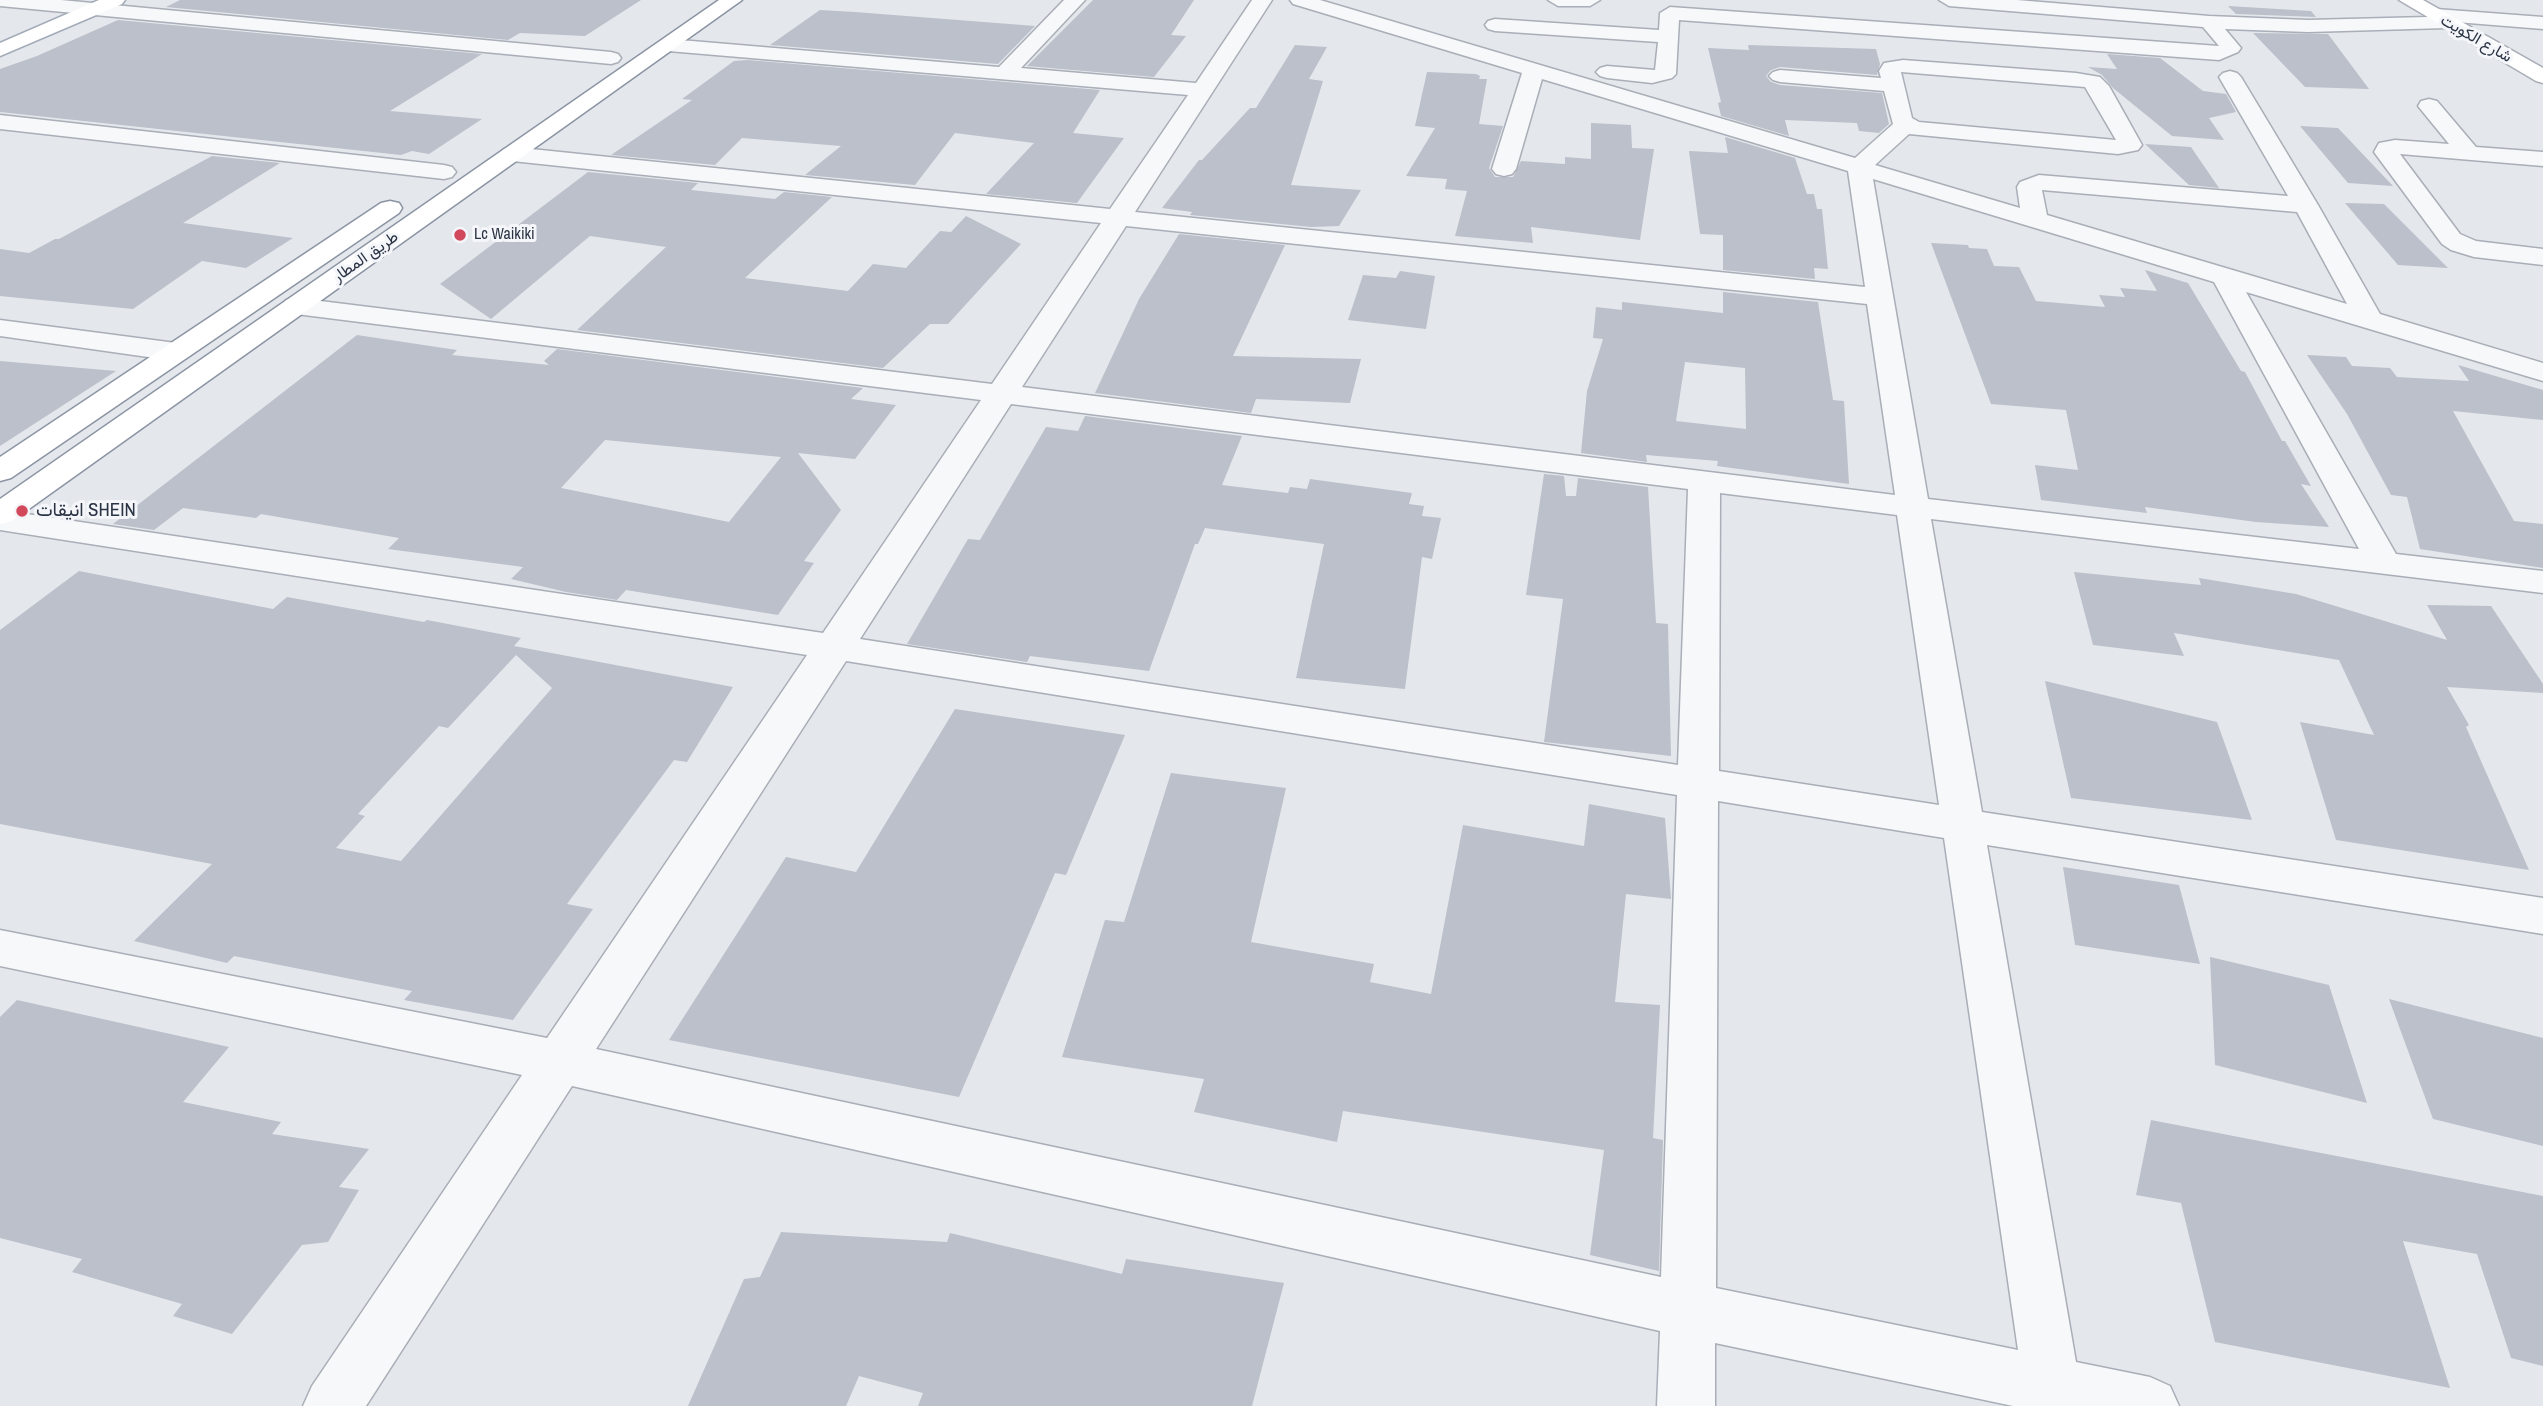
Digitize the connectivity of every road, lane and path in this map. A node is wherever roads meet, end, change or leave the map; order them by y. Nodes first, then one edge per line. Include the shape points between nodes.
1 (0, 0) edge
2 (115, 0) edge
3 (696, 0) edge
4 (732, 0) edge
5 (1075, 0) edge
6 (1262, 0) edge
7 (1300, 0) edge
8 (1558, 0) edge
9 (1590, 0) edge
10 (1949, 0) edge
11 (2409, 0) edge
12 (74, 4) edge
13 (1670, 6) edge
14 (2441, 18) junction
15 (2209, 22) junction
16 (2543, 23) edge
17 (1495, 25) dead end
18 (5, 29) edge
19 (1621, 34) junction
20 (1669, 37) junction
21 (668, 45) junction
22 (0, 50) edge
23 (611, 58) junction
24 (1534, 70) junction
25 (1004, 74) junction
26 (1780, 76) dead end
27 (2230, 77) dead end
28 (2543, 77) edge
29 (1599, 79) junction
30 (1893, 85) junction
31 (1203, 90) junction
32 (2429, 106) dead end
33 (0, 122) edge
34 (1906, 125) junction
35 (2468, 152) junction
36 (512, 155) junction
37 (2543, 159) edge
38 (1859, 167) junction
39 (1504, 169) dead end
40 (444, 172) junction
41 (2306, 205) junction
42 (1118, 218) junction
43 (2035, 220) junction
44 (2543, 257) edge
45 (2224, 276) junction
46 (1879, 297) junction
47 (296, 306) junction
48 (2369, 320) junction
49 (0, 328) edge
50 (176, 352) junction
51 (2543, 372) edge
52 (1002, 393) junction
53 (0, 471) edge
54 (1704, 481) junction
55 (1911, 507) junction
56 (0, 514) edge
57 (0, 520) edge
58 (2384, 563) junction
59 (2543, 582) edge
60 (834, 648) junction
61 (1700, 784) junction
62 (1963, 825) junction
63 (2543, 916) edge
64 (0, 948) edge
65 (559, 1062) junction
66 (1688, 1310) junction
67 (2053, 1396) edge
68 (331, 1406) edge
69 (1686, 1406) edge
70 (2150, 1406) edge

1 - 12 street
2 - 12 main road
3 - 23 main road, طريق المطار
4 - 21 main road, طريق المطار
5 - 25 street
6 - 31 street
7 - 24 street via 1400,19
8 - 9 street
10 - 15 street
11 - 14 main road, شارع الكويت
12 - 18 main road
12 - 22 main road
12 - 23 street
13 - 15 street via 2228,52 2231,48
13 - 20 street
14 - 15 street via 2308,26
14 - 16 street
14 - 28 main road, شارع الكويت
17 - 19 street
19 - 20 street
19 - 29 street
20 - 29 street via 1665,75
21 - 25 street
21 - 36 main road, طريق المطار
23 - 40 main road, طريق المطار
24 - 29 street
24 - 39 street
25 - 31 street
26 - 30 street
27 - 41 street
29 - 38 street
30 - 34 street
30 - 34 street via 1891,68 1903,66 2084,80 2098,86 2131,142 2118,147
31 - 42 street
32 - 35 street
33 - 40 street
34 - 38 street
35 - 37 street
35 - 44 street via 2395,146 2386,152 2451,239 2474,249
36 - 42 street
36 - 47 main road, طريق المطار
38 - 43 street
38 - 46 street
40 - 50 main road, طريق المطار
41 - 43 street via 2039,182 2029,187
41 - 48 street
42 - 46 street
42 - 52 street
43 - 45 street
45 - 48 street
45 - 58 street
46 - 55 street
47 - 52 street
47 - 56 main road, طريق المطار
48 - 51 street
49 - 50 street
50 - 53 main road, طريق المطار
52 - 54 street
52 - 60 street
54 - 55 street
54 - 61 street
55 - 58 street
55 - 62 street
57 - 60 street
58 - 59 street
60 - 61 street
60 - 65 street
61 - 62 street
61 - 66 street
62 - 63 street
62 - 67 street
64 - 65 street
65 - 66 street
65 - 68 street
66 - 67 street
66 - 69 street
67 - 70 street

